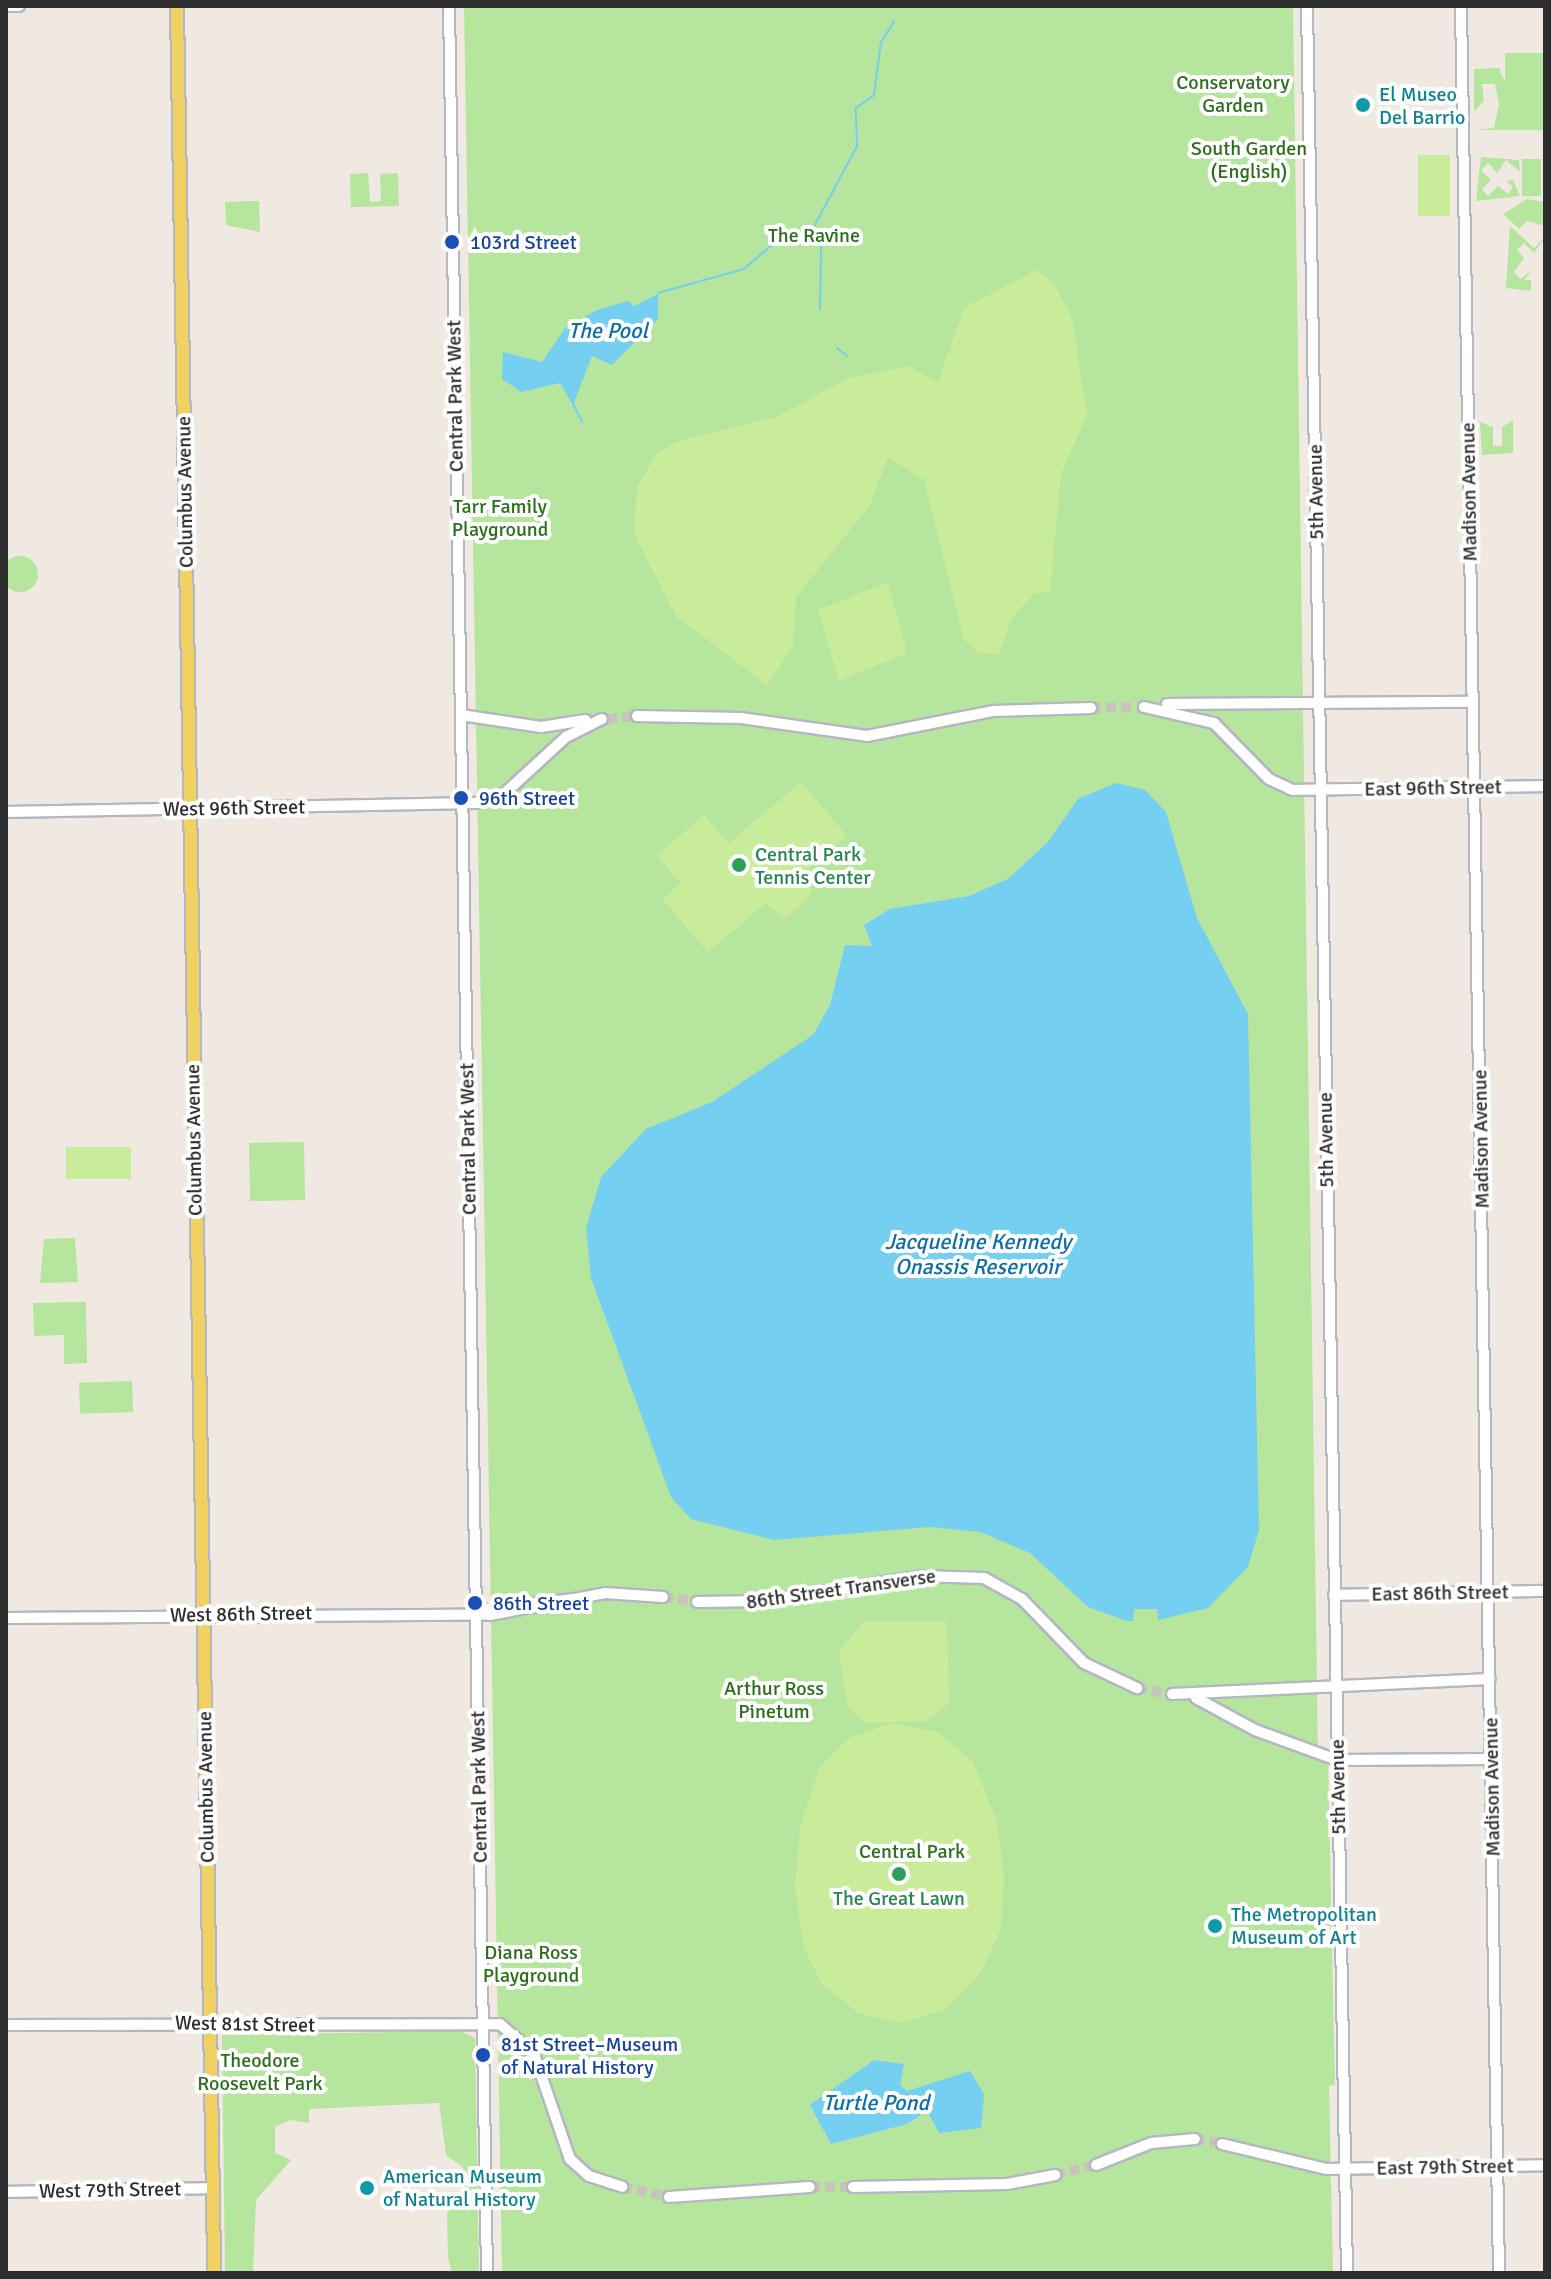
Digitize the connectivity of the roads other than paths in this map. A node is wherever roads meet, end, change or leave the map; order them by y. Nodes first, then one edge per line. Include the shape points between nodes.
1 (6, 6) edge
2 (19, 6) edge
3 (177, 6) edge
4 (449, 6) edge
5 (1307, 6) edge
6 (1461, 6) edge
7 (1473, 702) junction
8 (1319, 704) junction
9 (1091, 708) tunnel mouth
10 (461, 715) junction
11 (637, 716) tunnel mouth
12 (1545, 786) edge
13 (1474, 787) junction
14 (1321, 791) junction
15 (462, 804) junction
16 (189, 809) junction
17 (6, 812) edge
18 (1545, 1591) edge
19 (1489, 1592) junction
20 (1334, 1595) junction
21 (663, 1597) tunnel mouth
22 (697, 1602) tunnel mouth
23 (477, 1610) junction
24 (204, 1615) junction
25 (6, 1618) edge
26 (1490, 1679) junction
27 (1336, 1682) junction
28 (1137, 1688) tunnel mouth
29 (1172, 1694) tunnel mouth
30 (1196, 1698) junction
31 (1491, 1759) junction
32 (1337, 1760) junction
33 (484, 2022) junction
34 (210, 2024) junction
35 (6, 2025) edge
36 (1195, 2139) tunnel mouth
37 (1222, 2144) tunnel mouth
38 (1096, 2165) tunnel mouth
39 (1497, 2165) junction
40 (1545, 2165) edge
41 (1345, 2169) junction
42 (1055, 2175) tunnel mouth
43 (622, 2187) tunnel mouth
44 (810, 2187) tunnel mouth
45 (853, 2187) tunnel mouth
46 (213, 2188) junction
47 (6, 2192) edge
48 (669, 2197) tunnel mouth
49 (214, 2273) edge
50 (487, 2273) edge
51 (1347, 2273) edge
52 (1499, 2273) edge

1 - 2 main road
3 - 16 main road, Columbus Avenue
4 - 10 main road, Central Park West
5 - 8 main road, 5th Avenue
6 - 7 main road, Madison Avenue
7 - 8 main road
7 - 13 main road, Madison Avenue
8 - 14 main road, 5th Avenue
8 - 14 main road, East 96th Street via 1140,707 1202,717 1233,735 1273,783
9 - 11 main road via 993,711 867,736 741,718
10 - 15 main road, Central Park West
10 - 15 main road, West 96th Street via 541,727 605,719 566,737 505,793
12 - 13 main road, East 96th Street
13 - 14 main road, East 96th Street
13 - 19 main road, Madison Avenue
14 - 20 main road, 5th Avenue
15 - 16 main road, West 96th Street
15 - 23 main road, Central Park West
16 - 17 main road, West 96th Street
16 - 24 main road, Columbus Avenue
18 - 19 main road, East 86th Street
19 - 20 main road, East 86th Street
19 - 26 main road, Madison Avenue
20 - 27 main road, 5th Avenue
21 - 23 main road via 574,1599
22 - 28 main road, 86th Street Transverse via 764,1601 921,1576 984,1578 1022,1599 1084,1663
23 - 24 main road, West 86th Street
23 - 33 main road, Central Park West
24 - 25 main road, West 86th Street
24 - 34 main road, Columbus Avenue
26 - 27 main road
26 - 31 main road, Madison Avenue
27 - 30 main road
27 - 32 main road, 5th Avenue
29 - 30 main road
30 - 32 main road via 1255,1730
31 - 32 main road
31 - 39 main road, Madison Avenue
32 - 41 main road, 5th Avenue
33 - 34 main road, West 81st Street
33 - 43 main road via 509,2028 529,2045 555,2131 574,2164
33 - 50 main road, Central Park West
34 - 35 main road, West 81st Street
34 - 46 main road, Columbus Avenue
36 - 38 main road via 1144,2144
37 - 41 main road, East 79th Street
39 - 40 main road, East 79th Street
39 - 41 main road, East 79th Street
39 - 52 main road, Madison Avenue
41 - 51 main road, 5th Avenue
42 - 45 main road via 1007,2184
44 - 48 main road
46 - 47 main road, West 79th Street
46 - 49 main road, Columbus Avenue

